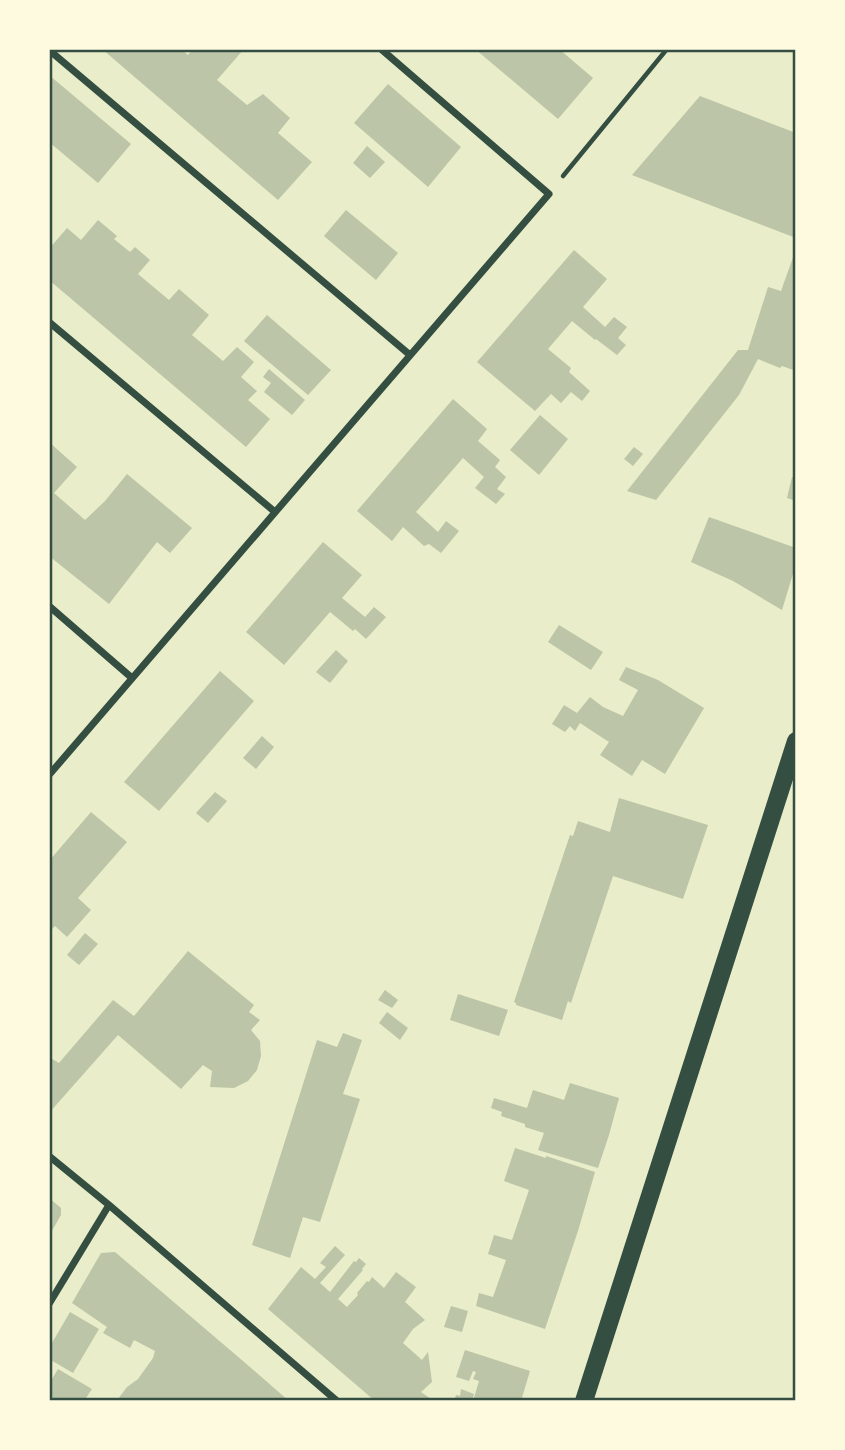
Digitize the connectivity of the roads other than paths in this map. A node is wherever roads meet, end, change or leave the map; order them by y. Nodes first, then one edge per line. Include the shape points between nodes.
1 (381, 49) edge
2 (49, 50) edge
3 (49, 322) edge
4 (410, 355) junction
5 (275, 512) junction
6 (49, 606) edge
7 (132, 678) junction
8 (796, 741) edge
9 (49, 775) edge
10 (49, 1156) edge
11 (109, 1205) junction
12 (49, 1304) edge
13 (337, 1401) edge
14 (584, 1401) edge

1 - 4 street via 549,194
2 - 4 street
3 - 5 street
4 - 5 street
5 - 7 street
6 - 7 street
7 - 9 street
8 - 14 main road
10 - 11 street
11 - 12 street
11 - 13 street

